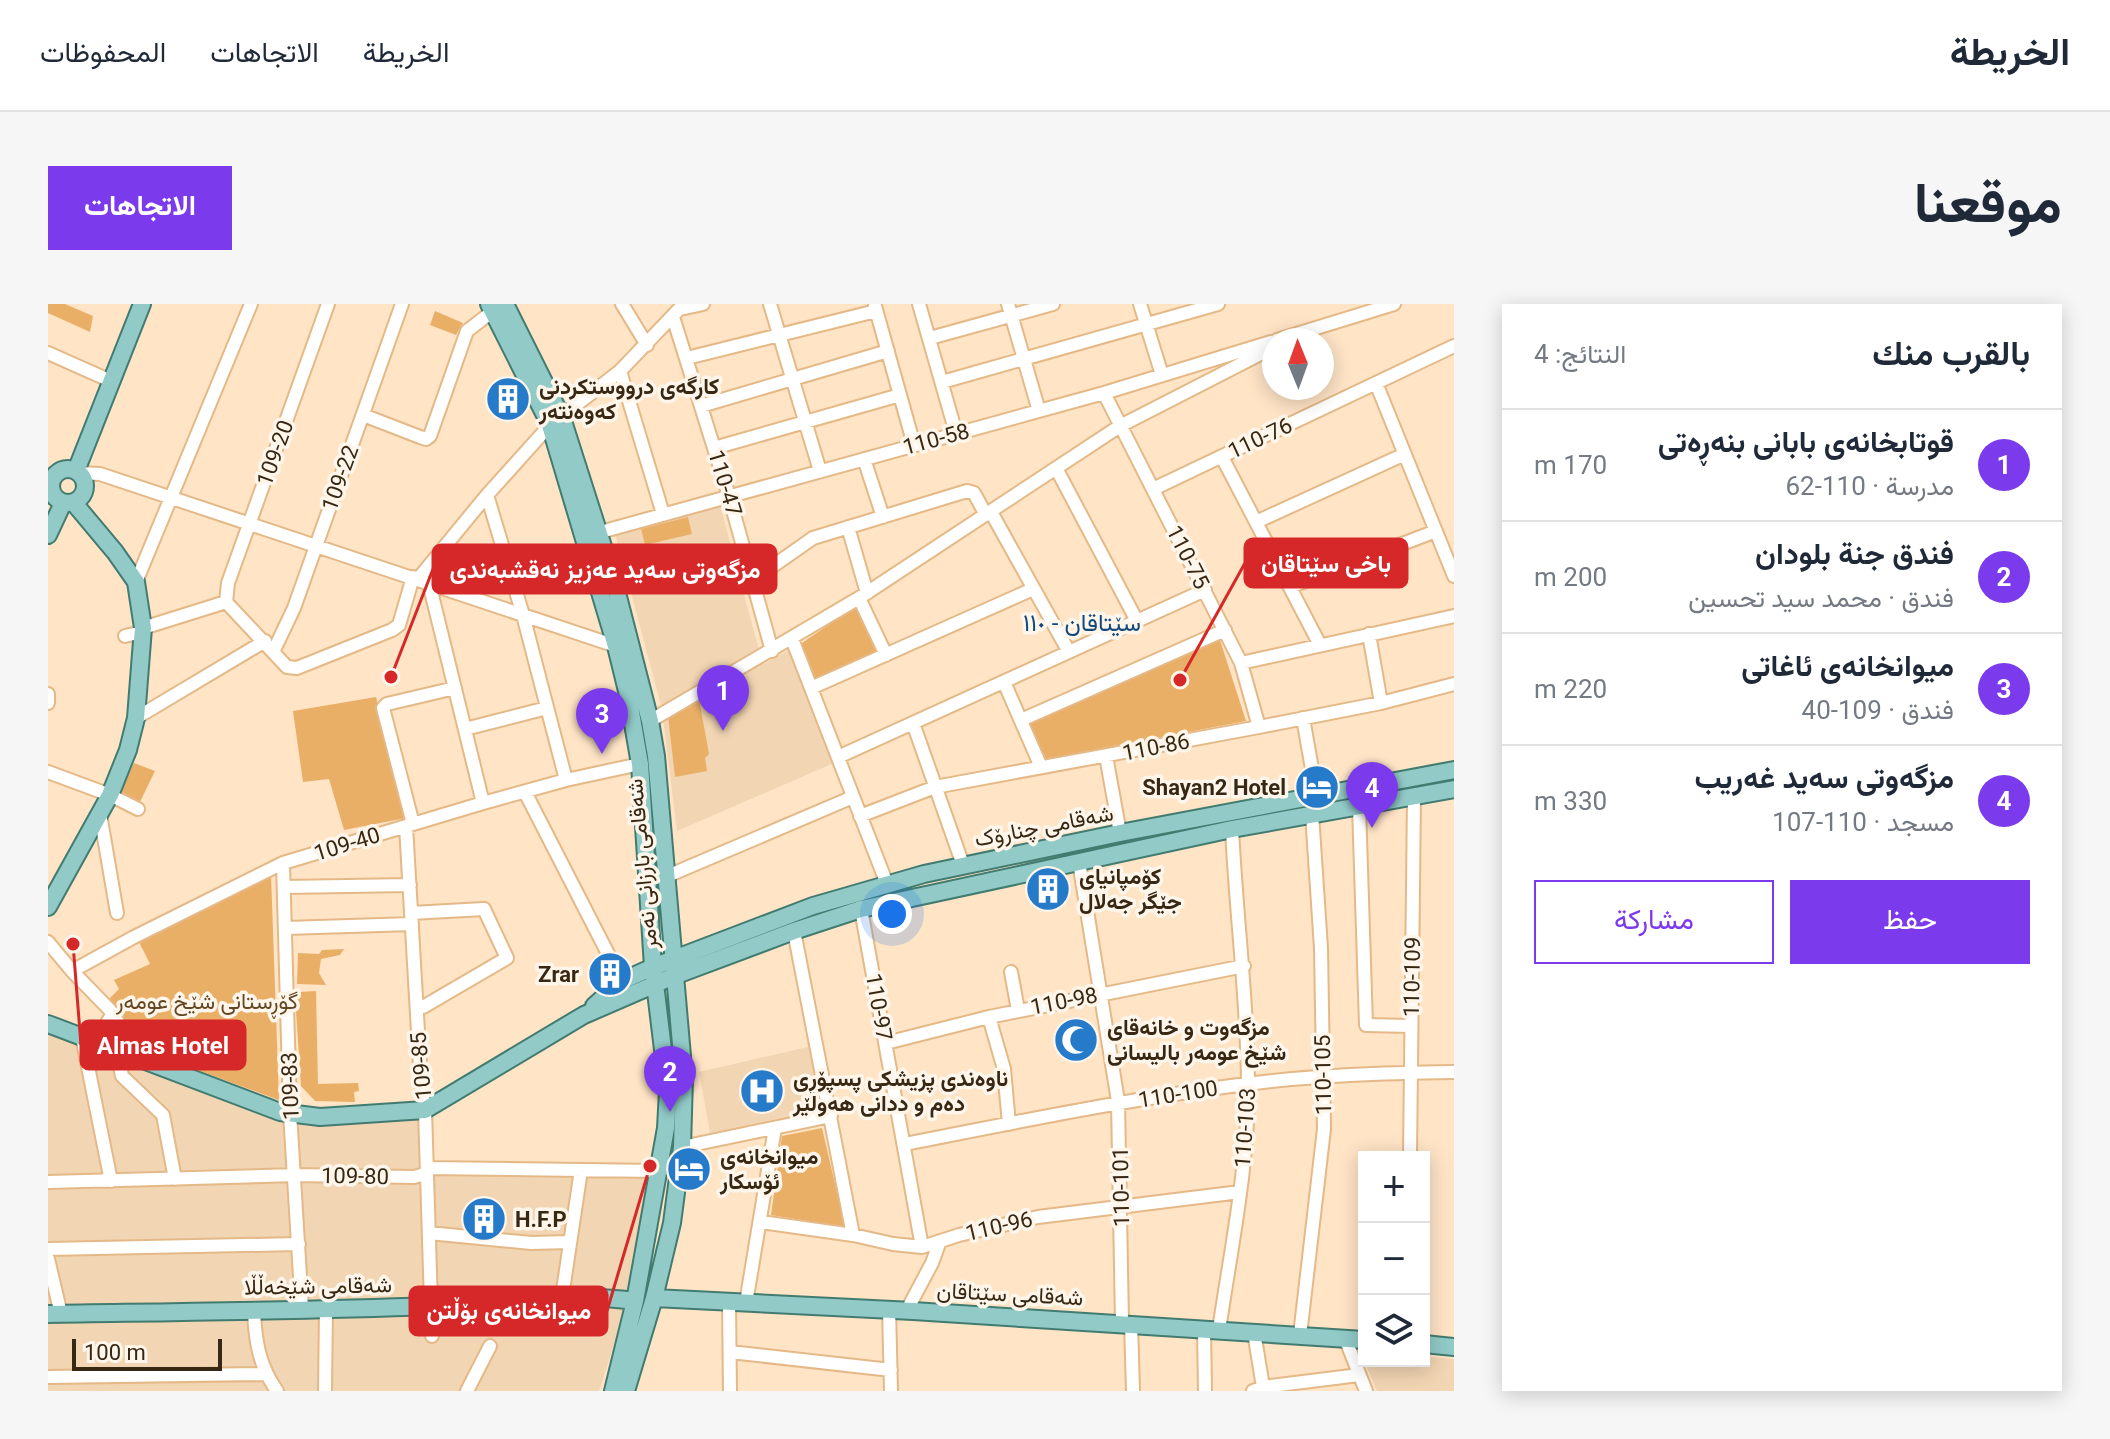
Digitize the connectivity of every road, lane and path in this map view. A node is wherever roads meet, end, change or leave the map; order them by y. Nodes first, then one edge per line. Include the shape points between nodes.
1 (142, 304) edge
2 (251, 304) edge
3 (328, 304) edge
4 (402, 304) edge
5 (622, 304) edge
6 (703, 304) edge
7 (770, 304) edge
8 (919, 304) edge
9 (1053, 304) edge
10 (1140, 304) edge
11 (1218, 304) edge
12 (1394, 304) edge
13 (495, 306) edge
14 (875, 308) edge
15 (679, 310) edge
16 (1010, 310) edge
17 (1147, 325) junction
18 (1318, 328) edge
19 (779, 335) junction
20 (930, 338) junction
21 (1262, 344) edge
22 (647, 345) junction
23 (1454, 346) edge
24 (888, 351) junction
25 (48, 353) edge
26 (1262, 353) edge
27 (687, 358) junction
28 (1024, 360) junction
29 (620, 371) junction
30 (1162, 375) junction
31 (792, 379) junction
32 (111, 381) junction
33 (942, 382) junction
34 (1376, 383) junction
35 (1104, 393) junction
36 (900, 395) junction
37 (701, 406) junction
38 (1039, 411) junction
39 (363, 415) junction
40 (556, 421) junction
41 (805, 421) junction
42 (1120, 426) junction
43 (956, 433) junction
44 (914, 445) junction
45 (714, 448) junction
46 (1405, 454) junction
47 (1222, 457) junction
48 (864, 459) junction
49 (1056, 468) junction
50 (51, 471) edge
51 (820, 471) junction
52 (77, 472) junction
53 (1153, 489) junction
54 (487, 495) junction
55 (729, 496) junction
56 (171, 498) junction
57 (68, 503) junction
58 (988, 513) junction
59 (663, 514) junction
60 (883, 517) junction
61 (1256, 522) junction
62 (250, 523) junction
63 (848, 527) junction
64 (1436, 531) junction
65 (597, 533) junction
66 (48, 535) edge
67 (316, 544) junction
68 (1454, 576) edge
69 (420, 579) junction
70 (753, 580) junction
71 (136, 582) junction
72 (1290, 587) junction
73 (1033, 589) junction
74 (1205, 590) junction
75 (863, 596) junction
76 (226, 602) junction
77 (523, 615) junction
78 (1454, 616) edge
79 (1137, 621) junction
80 (142, 630) junction
81 (1225, 630) junction
82 (1369, 634) junction
83 (125, 636) dead end
84 (792, 639) junction
85 (1320, 645) junction
86 (269, 646) junction
87 (616, 646) junction
88 (772, 651) junction
89 (1069, 652) junction
90 (886, 655) junction
91 (1241, 663) junction
92 (1004, 682) junction
93 (1454, 684) edge
94 (455, 688) junction
95 (811, 688) junction
96 (48, 694) edge
97 (48, 703) edge
98 (1381, 703) junction
99 (547, 708) junction
100 (136, 718) junction
101 (1303, 718) junction
102 (1021, 720) junction
103 (650, 721) junction
104 (913, 723) junction
105 (1259, 727) junction
106 (465, 729) junction
107 (1106, 756) junction
108 (838, 757) junction
109 (640, 764) junction
110 (1041, 767) junction
111 (1454, 770) edge
112 (48, 772) edge
113 (566, 780) junction
114 (935, 787) junction
115 (1454, 789) edge
116 (525, 792) junction
117 (110, 795) junction
118 (1414, 796) junction
119 (853, 797) junction
120 (1317, 797) junction
121 (483, 803) junction
122 (1359, 806) junction
123 (138, 809) dead end
124 (100, 814) junction
125 (1312, 814) junction
126 (860, 816) junction
127 (409, 825) junction
128 (1232, 829) junction
129 (1120, 833) junction
130 (1079, 862) junction
131 (283, 863) junction
132 (963, 865) junction
133 (665, 877) junction
134 (887, 884) junction
135 (410, 885) junction
136 (284, 887) junction
137 (49, 903) edge
138 (861, 909) junction
139 (117, 913) dead end
140 (411, 918) junction
141 (286, 928) junction
142 (794, 931) junction
143 (48, 942) edge
144 (1244, 966) junction
145 (653, 967) junction
146 (673, 968) junction
147 (72, 971) junction
148 (1011, 972) dead end
149 (622, 981) junction
150 (656, 984) junction
151 (1101, 994) junction
152 (417, 1007) junction
153 (1018, 1010) junction
154 (113, 1013) junction
155 (584, 1015) junction
156 (989, 1017) junction
157 (48, 1024) edge
158 (1411, 1026) junction
159 (89, 1040) junction
160 (886, 1043) junction
161 (117, 1051) junction
162 (144, 1061) junction
163 (1412, 1072) junction
164 (1454, 1072) edge
165 (1323, 1076) junction
166 (1248, 1083) junction
167 (1118, 1103) junction
168 (425, 1110) junction
169 (290, 1113) junction
170 (831, 1116) junction
171 (1009, 1124) junction
172 (775, 1128) junction
173 (904, 1144) junction
174 (682, 1147) junction
175 (1410, 1151) edge
176 (427, 1168) junction
177 (581, 1170) junction
178 (659, 1171) junction
179 (296, 1175) junction
180 (175, 1179) junction
181 (111, 1181) junction
182 (48, 1182) edge
183 (1240, 1192) junction
184 (1122, 1205) junction
185 (761, 1222) junction
186 (429, 1233) junction
187 (853, 1235) junction
188 (940, 1241) junction
189 (570, 1242) junction
190 (299, 1244) junction
191 (922, 1247) junction
192 (48, 1249) edge
193 (48, 1259) edge
194 (562, 1297) junction
195 (654, 1298) junction
196 (635, 1301) junction
197 (738, 1302) junction
198 (431, 1306) junction
199 (326, 1308) junction
200 (302, 1309) junction
201 (889, 1309) junction
202 (254, 1310) junction
203 (907, 1310) junction
204 (54, 1314) edge
205 (1126, 1323) junction
206 (1211, 1329) junction
207 (1254, 1332) junction
208 (1300, 1335) junction
209 (432, 1336) dead end
210 (1345, 1338) junction
211 (1358, 1339) edge
212 (1430, 1345) edge
213 (490, 1346) dead end
214 (1454, 1347) edge
215 (730, 1352) junction
216 (891, 1370) junction
217 (265, 1374) junction
218 (1359, 1375) junction
219 (48, 1377) edge
220 (1258, 1389) edge
221 (277, 1391) edge
222 (325, 1391) edge
223 (467, 1391) edge
224 (613, 1391) edge
225 (626, 1391) edge
226 (730, 1391) edge
227 (891, 1391) edge
228 (1133, 1391) edge
229 (1205, 1391) edge
230 (1366, 1391) edge

1 - 32 main road
2 - 56 street
3 - 62 street, 109-20
4 - 39 street, 109-22
5 - 22 street
6 - 15 street
7 - 19 street
8 - 20 street
9 - 16 street
10 - 17 street
11 - 17 street
12 - 18 street, 110-58
13 - 39 street via 467,331 430,436 426,439
13 - 40 main road
14 - 19 street
14 - 24 street
15 - 22 street
15 - 27 street, 110-47
16 - 20 street
16 - 28 street
17 - 28 street
17 - 30 street
19 - 27 street
19 - 31 street
20 - 33 street
21 - 30 street, 110-58
22 - 29 street
23 - 34 street, 110-76
24 - 31 street
24 - 36 street
25 - 32 street
26 - 42 street
27 - 37 street, 110-47
28 - 33 street
28 - 38 street
29 - 40 street
29 - 59 street
30 - 35 street, 110-58
31 - 37 street
31 - 41 street
32 - 52 main road
33 - 43 street
34 - 46 street
34 - 47 street, 110-76
35 - 38 street, 110-58
35 - 42 street, 110-75
36 - 41 street
36 - 44 street
37 - 45 street, 110-47
38 - 43 street, 110-58
39 - 67 street, 109-22
40 - 54 street
40 - 65 main road, شەقامی بارزانی نەمر
40 - 87 main road
41 - 45 street
41 - 51 street
42 - 49 street
42 - 53 street, 110-75
43 - 44 street, 110-58
44 - 48 street, 110-58
45 - 55 street, 110-47
46 - 61 street
46 - 64 street
47 - 53 street, 110-76
47 - 61 street
48 - 51 street, 110-58
48 - 60 street
49 - 58 street
49 - 79 street
50 - 52 main road
50 - 57 main road via 53,494
51 - 55 street, 110-58
52 - 56 street via 100,474
52 - 57 main road via 85,481 85,492
53 - 74 street, 110-75
54 - 69 street
54 - 77 street
55 - 59 street, 110-58
55 - 70 street, 110-47
56 - 62 street
56 - 71 street
57 - 66 main road
57 - 71 main road
58 - 60 street via 969,491
58 - 73 street
58 - 75 street
59 - 65 street, 110-58
60 - 63 street
61 - 72 street
62 - 67 street
62 - 76 street, 109-20
63 - 70 street via 808,541
63 - 75 street
64 - 68 street
64 - 72 street
65 - 103 main road, شەقامی بارزانی نەمر
67 - 69 street
67 - 86 street, 109-22 via 294,608
69 - 77 street
69 - 86 street via 392,630 297,668 287,667
69 - 94 street
70 - 88 street, 110-47
71 - 80 main road
72 - 85 street
73 - 89 street
73 - 90 street
74 - 79 street
74 - 81 street, 110-75
75 - 84 street
75 - 90 street
76 - 80 street
76 - 86 street
77 - 87 street
77 - 99 street
78 - 82 street
79 - 89 street
80 - 83 street
80 - 100 main road
81 - 91 street, 110-75
81 - 102 street
82 - 85 street
82 - 98 street
84 - 88 street
84 - 95 street
85 - 91 street
86 - 100 street
87 - 109 main road
88 - 103 street
89 - 92 street
90 - 95 street
91 - 105 street, 110-75
92 - 102 street
92 - 104 street
93 - 98 street, 110-86
94 - 106 street
94 - 127 street, 109-85 via 383,708
95 - 108 street
96 - 97 street
98 - 101 street, 110-86
99 - 106 street
99 - 113 street
100 - 117 main road
101 - 105 street, 110-86
101 - 120 street
102 - 110 street
103 - 133 main road, شەقامی بارزانی نەمر
104 - 108 street
104 - 114 street
105 - 107 street, 110-86
106 - 121 street
107 - 110 street, 110-86
107 - 129 street
108 - 119 street
109 - 113 street, 109-40
109 - 145 main road
110 - 114 street, 110-86
111 - 120 main road, شەقامی چنارۆک
112 - 117 street
113 - 116 street, 109-40
114 - 126 street, 110-86
114 - 132 street
115 - 118 main road, شەقامی چنارۆک
116 - 121 street, 109-40
116 - 149 street
117 - 123 street
117 - 124 main road
118 - 122 main road, شەقامی چنارۆک
118 - 158 street, 110-109
119 - 126 street
119 - 133 street
120 - 129 main road, شەقامی چنارۆک
121 - 127 street, 109-40
122 - 125 main road, شەقامی چنارۆک
122 - 158 street via 1366,1025
124 - 137 main road
124 - 139 street
125 - 128 main road, شەقامی چنارۆک
125 - 165 street, 110-105
126 - 134 street
127 - 131 street, 109-40
127 - 135 street, 109-85
128 - 130 main road, شەقامی چنارۆک
128 - 144 street, 110-103
129 - 132 main road, شەقامی چنارۆک
130 - 138 main road, شەقامی چنارۆک
130 - 151 street, 110-101
131 - 136 street, 109-83
131 - 147 street, 109-40
132 - 134 main road, شەقامی چنارۆک
133 - 146 main road, شەقامی بارزانی نەمر
134 - 146 main road, شەقامی چنارۆک via 813,906
135 - 136 street
135 - 140 street, 109-85
136 - 141 street, 109-83
138 - 142 main road, شەقامی چنارۆک
138 - 160 street, 110-97
140 - 141 street
140 - 152 street, 109-85
140 - 152 street via 484,909 507,958
141 - 169 street, 109-83
142 - 146 main road, شەقامی چنارۆک
142 - 170 street
143 - 147 street
144 - 151 street, 110-98
144 - 166 street, 110-103
145 - 146 main road, شەقامی چنارۆک
145 - 149 main road, شەقامی چنارۆک
145 - 150 main road
146 - 150 main road, شەقامی چنارۆک
146 - 174 main road, شەقامی بارزانی نەمر via 684,1079
147 - 154 street
148 - 153 street
149 - 155 main road, شەقامی چنارۆک
150 - 155 main road, شەقامی چنارۆک
150 - 178 main road via 668,1091
151 - 153 street, 110-98
151 - 167 street, 110-101
152 - 168 street, 109-85
153 - 156 street, 110-98
154 - 159 street
154 - 162 street
155 - 168 main road
156 - 160 street, 110-98
156 - 171 street via 1004,1069
157 - 159 main road
158 - 163 street, 110-109
159 - 161 main road
159 - 181 street
160 - 173 street, 110-97
161 - 162 main road
161 - 180 street via 122,1076 163,1115
162 - 169 main road
163 - 164 street, 110-100
163 - 165 street, 110-100
163 - 175 street, 110-109
165 - 166 street, 110-100
165 - 208 street, 110-105 via 1324,1129
166 - 167 street, 110-100
166 - 183 street, 110-103
167 - 171 street, 110-100
167 - 184 street, 110-101
168 - 169 main road via 320,1117
168 - 176 street, 109-85
169 - 179 street, 109-83
170 - 172 street
170 - 187 street
171 - 173 street, 110-100
172 - 174 street
172 - 185 street
173 - 191 street, 110-97
174 - 195 main road, شەقامی بارزانی نەمر via 672,1223
176 - 177 street, 109-80
176 - 179 street, 109-80 via 414,1177
176 - 186 street, 109-85
177 - 178 street, 109-80
177 - 189 street
178 - 196 main road
179 - 180 street, 109-80
179 - 190 street, 109-83
180 - 181 street, 109-80
181 - 182 street, 109-80
183 - 184 street, 110-96
183 - 206 street, 110-103
184 - 188 street, 110-96 via 1038,1217
184 - 205 street, 110-101
185 - 187 street, 110-96
185 - 197 street
186 - 189 street
186 - 198 street, 109-85
187 - 191 street, 110-96
188 - 191 street, 110-96
188 - 203 street
189 - 194 street
190 - 192 street
190 - 200 street, 109-83
193 - 204 street
194 - 196 main road, شەقامی شێخەڵڵا
194 - 198 main road, شەقامی شێخەڵڵا
195 - 197 main road, شەقامی سێتاقان
195 - 225 main road, شەقامی بارزانی نەمر
196 - 224 main road
197 - 201 main road, شەقامی سێتاقان
197 - 215 street
198 - 199 main road, شەقامی شێخەڵڵا
198 - 209 street, 109-85
199 - 200 main road, شەقامی شێخەڵڵا
199 - 222 street
200 - 202 main road, شەقامی شێخەڵڵا
201 - 203 main road, شەقامی سێتاقان
201 - 216 street
202 - 204 main road, شەقامی شێخەڵڵا
202 - 217 street via 255,1343
203 - 205 main road, شەقامی سێتاقان
205 - 206 main road, شەقامی سێتاقان
205 - 228 street, 110-101
206 - 207 main road, شەقامی سێتاقان
206 - 229 street, 110-103
207 - 208 main road, شەقامی سێتاقان
207 - 220 street
208 - 210 main road, شەقامی سێتاقان
210 - 211 main road, شەقامی سێتاقان
210 - 218 street
212 - 214 main road
213 - 223 street
215 - 216 street
215 - 226 street
216 - 227 street
217 - 219 street
217 - 221 street
218 - 220 street
218 - 230 street

